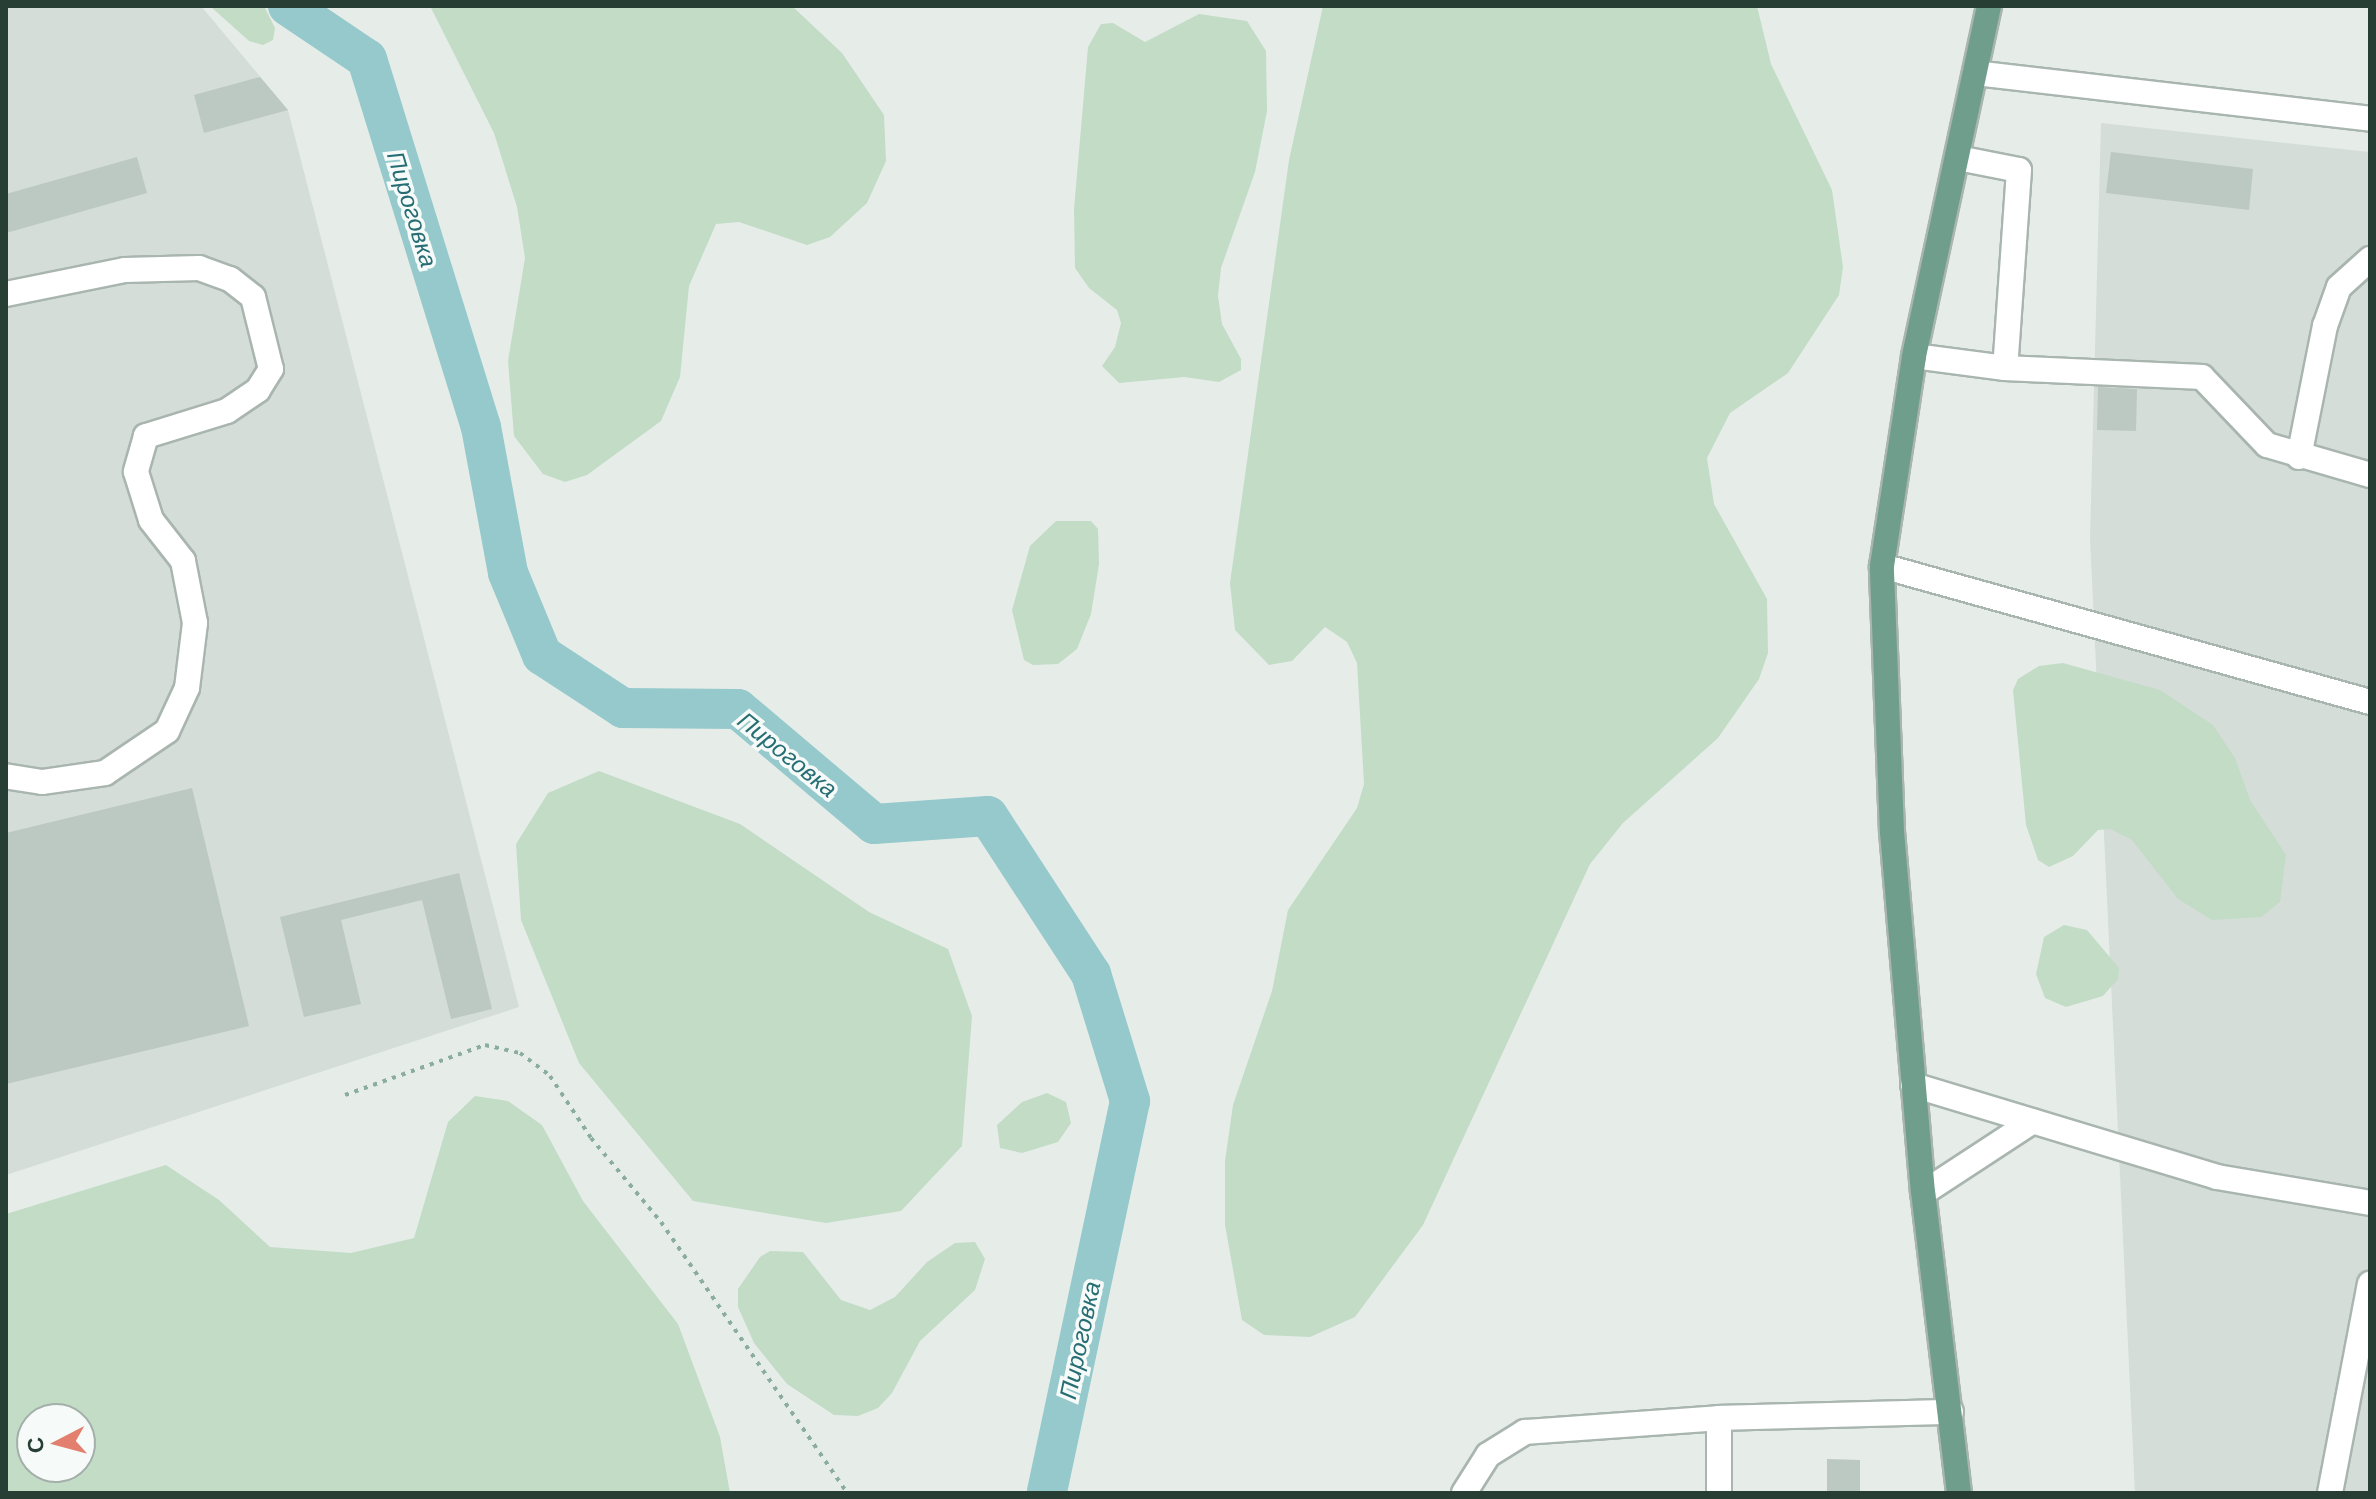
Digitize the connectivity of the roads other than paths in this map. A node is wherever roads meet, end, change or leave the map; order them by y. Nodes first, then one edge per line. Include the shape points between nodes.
1 (1989, 6) edge
2 (1975, 73) junction
3 (2370, 119) edge
4 (1958, 158) junction
5 (2370, 259) edge
6 (6, 294) edge
7 (1914, 356) junction
8 (2005, 368) junction
9 (2299, 457) junction
10 (2370, 475) edge
11 (1882, 566) junction
12 (2370, 702) edge
13 (6, 776) edge
14 (1913, 1085) junction
15 (2033, 1121) junction
16 (1923, 1193) junction
17 (2370, 1203) edge
18 (2370, 1284) edge
19 (1951, 1412) junction
20 (1719, 1418) junction
21 (1464, 1493) edge
22 (1719, 1493) edge
23 (1959, 1493) edge
24 (2330, 1493) edge

1 - 2 main road
2 - 3 street
2 - 4 main road
4 - 7 main road
4 - 8 street via 2019,170
5 - 9 street via 2339,287 2325,326
6 - 13 street via 125,270 199,268 230,279 253,297 271,369 258,390 227,411 146,436 136,472 151,520 183,561 195,623 187,688 167,731 105,773 42,782
7 - 8 street
7 - 11 main road
8 - 9 street via 2202,377 2267,445
9 - 10 street
11 - 12 street
11 - 14 main road via 1892,832
14 - 15 street
14 - 16 main road
15 - 16 street
15 - 17 street via 2217,1177
16 - 19 main road
18 - 24 street
19 - 20 street
19 - 23 main road
20 - 21 street via 1525,1432 1488,1455
20 - 22 street

